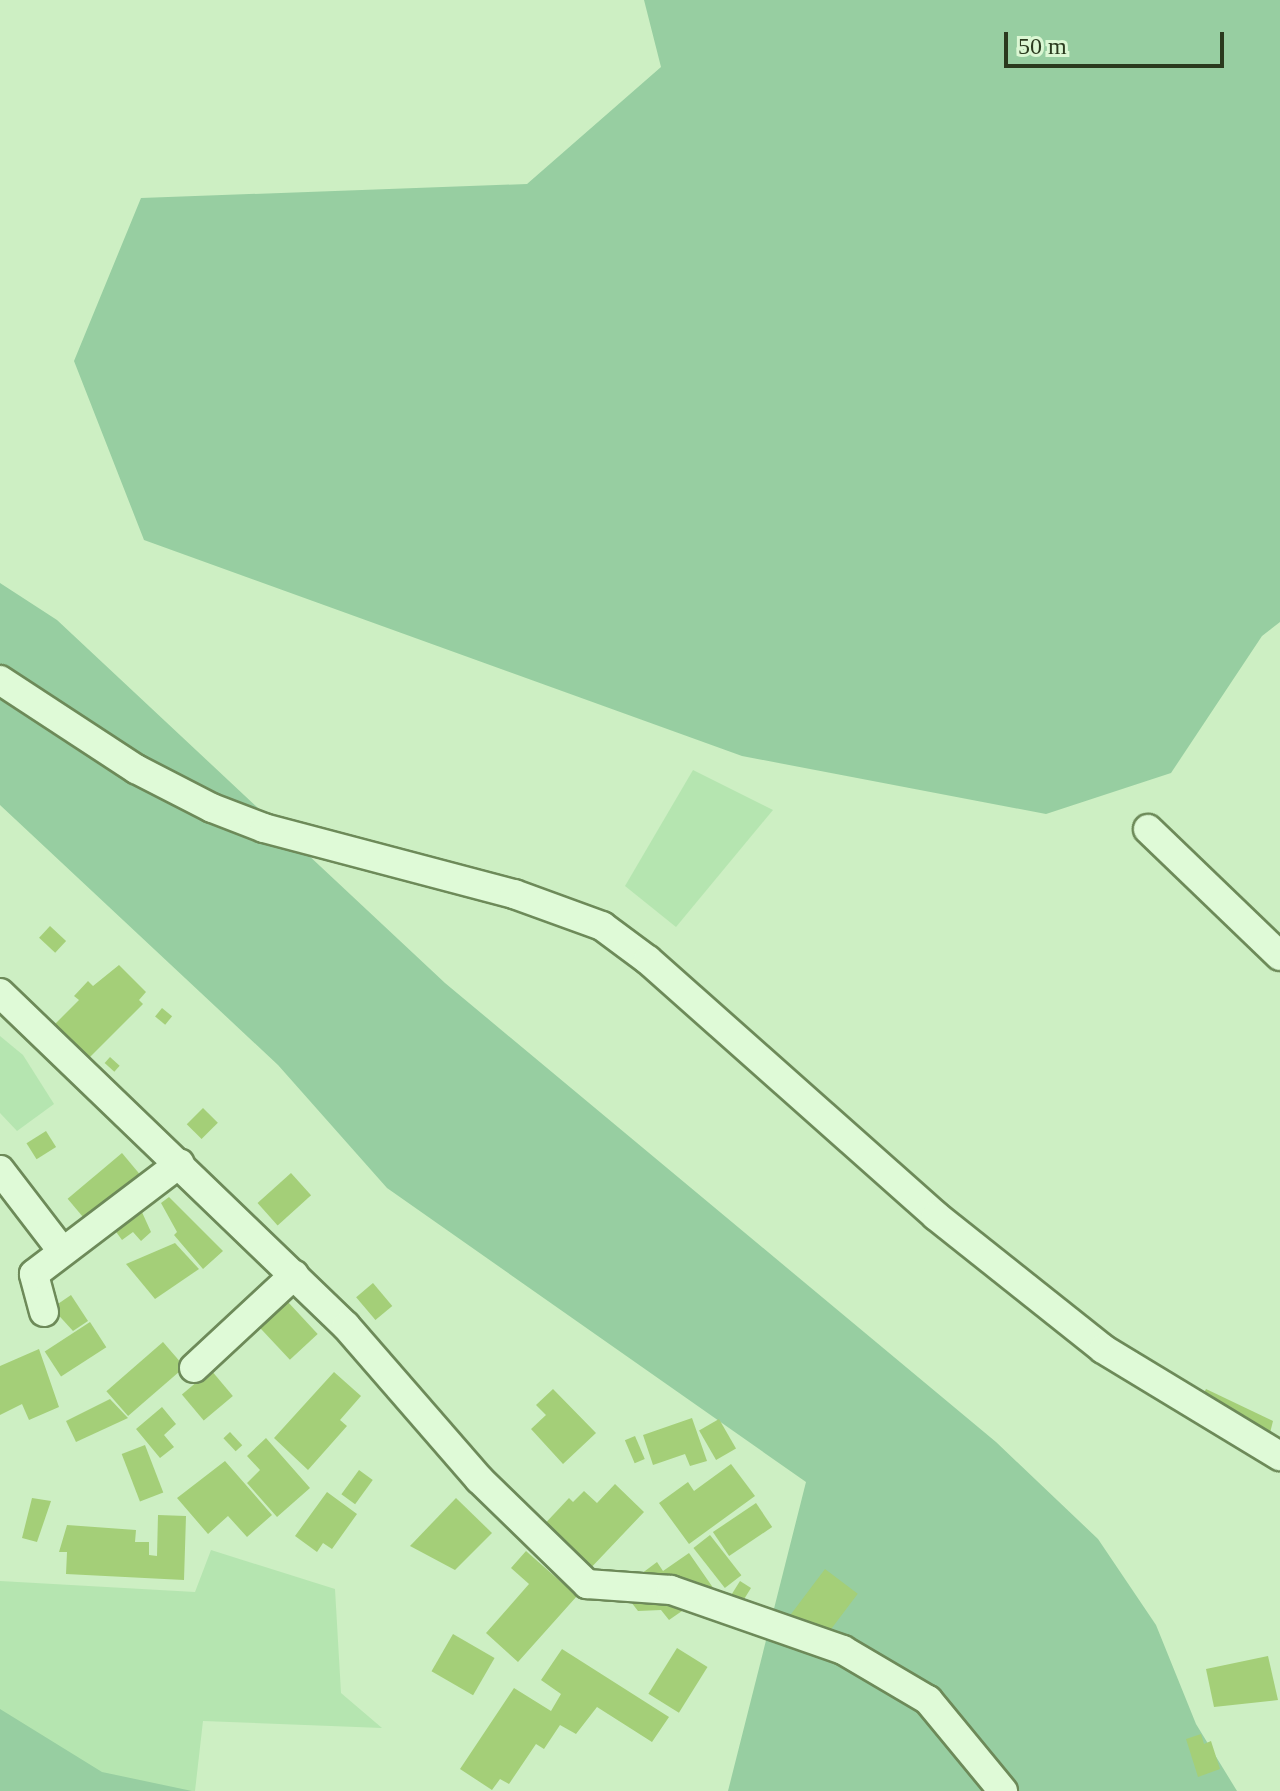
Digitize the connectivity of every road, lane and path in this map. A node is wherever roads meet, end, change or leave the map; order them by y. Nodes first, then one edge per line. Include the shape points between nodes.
1 (0, 680) edge
2 (1148, 829) dead end
3 (1280, 956) edge
4 (0, 993) edge
5 (180, 1163) junction
6 (0, 1170) edge
7 (63, 1252) junction
8 (294, 1275) junction
9 (44, 1312) dead end
10 (194, 1368) dead end
11 (1280, 1456) edge
12 (1003, 1791) edge

1 - 11 street via 136,769 212,808 293,836 514,894 602,926 936,1216 1103,1349
2 - 3 street
4 - 5 street
5 - 7 street
5 - 8 street
6 - 7 street
7 - 9 street via 34,1274
8 - 10 street
8 - 12 street via 346,1326 488,1489 587,1584 671,1590 843,1650 928,1700

